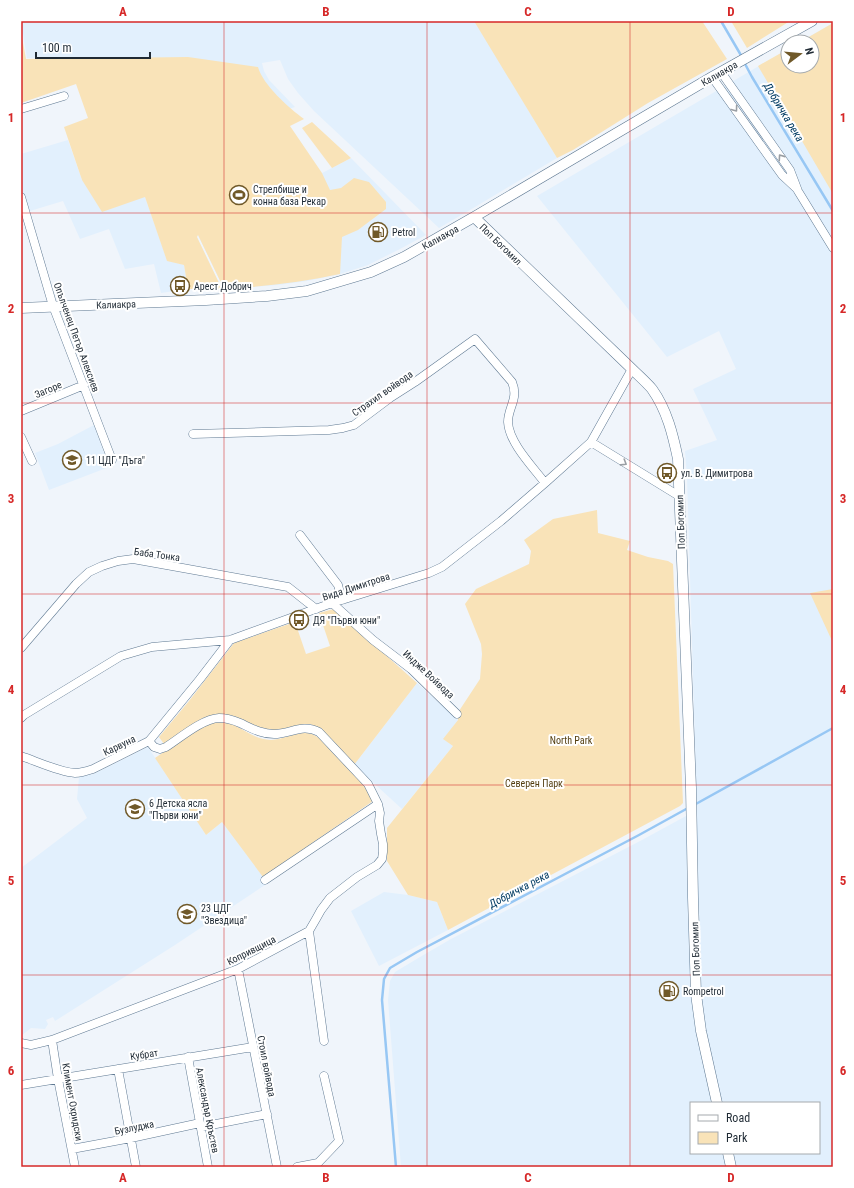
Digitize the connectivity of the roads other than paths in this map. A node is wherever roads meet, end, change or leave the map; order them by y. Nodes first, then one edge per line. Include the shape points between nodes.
1 (812, 21) edge
2 (717, 74) junction
3 (64, 96) dead end
4 (21, 109) edge
5 (21, 197) edge
6 (474, 218) junction
7 (833, 248) edge
8 (53, 306) junction
9 (21, 308) edge
10 (632, 369) junction
11 (84, 385) junction
12 (21, 411) edge
13 (193, 434) dead end
14 (21, 437) edge
15 (591, 442) junction
16 (112, 460) dead end
17 (32, 461) dead end
18 (545, 484) junction
19 (679, 496) junction
20 (300, 535) dead end
21 (342, 600) junction
22 (332, 604) junction
23 (316, 609) junction
24 (230, 640) junction
25 (21, 648) edge
26 (457, 714) dead end
27 (21, 718) edge
28 (149, 741) junction
29 (21, 756) edge
30 (378, 804) junction
31 (265, 880) dead end
32 (309, 931) junction
33 (238, 969) junction
34 (52, 1040) junction
35 (324, 1042) dead end
36 (21, 1043) edge
37 (253, 1046) junction
38 (188, 1057) junction
39 (118, 1069) junction
40 (324, 1076) dead end
41 (58, 1078) junction
42 (21, 1085) edge
43 (716, 1102) edge
44 (267, 1114) junction
45 (200, 1125) junction
46 (131, 1138) junction
47 (72, 1149) junction
48 (728, 1154) edge
49 (75, 1167) edge
50 (136, 1167) edge
51 (208, 1167) edge
52 (277, 1167) edge
53 (297, 1167) edge
54 (731, 1167) edge

1 - 2 street, Калиакра
2 - 6 street, Калиакра
2 - 7 street via 782,175 798,191
3 - 4 street
5 - 8 street, Опълченец Петър Алексиев
6 - 8 street, Калиакра via 404,257 371,272 307,291 257,297
6 - 10 street, Поп Богомил
8 - 9 street, Калиакра
8 - 11 street, Опълченец Петър Алексиев
10 - 15 street, Вида Димитрова
10 - 19 street, Поп Богомил via 652,389 665,412 678,459
11 - 12 street, Загоре
11 - 16 street, Опълченец Петър Алексиев
13 - 18 street, Страхил войвода via 329,430 354,425 475,339 512,382 515,390 509,414 509,430
14 - 17 street
15 - 18 street, Вида Димитрова
15 -> 19 street
18 - 21 street, Вида Димитрова via 442,567
19 - 43 street, Поп Богомил via 697,996 701,1031
20 - 21 street via 338,585
21 - 22 street, Вида Димитрова
22 - 23 street, Вида Димитрова
22 - 26 street, Индже Войвода via 411,669
23 - 24 street, Вида Димитрова
23 - 25 street, Баба Тонка via 288,587 133,559 118,561 90,572 80,580
24 - 27 street, Вида Димитрова via 152,647 121,656
24 - 28 street, Карвуна
28 - 29 street, Карвуна via 86,772 61,770
28 - 30 street via 160,749 204,722 220,718 263,733 280,734 312,729 319,732 368,784
30 - 31 street
30 - 32 street via 383,844 382,859 330,898
32 - 33 street, Копривщица
32 - 35 street
33 - 34 street, Копривщица
33 - 37 street, Стоил войвода
34 - 36 street, Копривщица via 31,1045
34 - 41 street, Климент Охридски
37 - 38 street, Кубрат
37 - 44 street, Стоил войвода
38 - 39 street, Кубрат
38 - 45 street, Александър Кръстев
39 - 41 street, Кубрат
39 - 46 street
40 - 53 street via 339,1141 318,1163
41 - 42 street, Кубрат
41 - 47 street, Климент Охридски
44 - 45 street, Бузлуджа
44 - 52 street, Стоил войвода
45 - 46 street, Бузлуджа
45 - 51 street, Александър Кръстев
46 - 47 street, Бузлуджа
46 - 50 street
47 - 49 street, Климент Охридски
48 - 54 street

